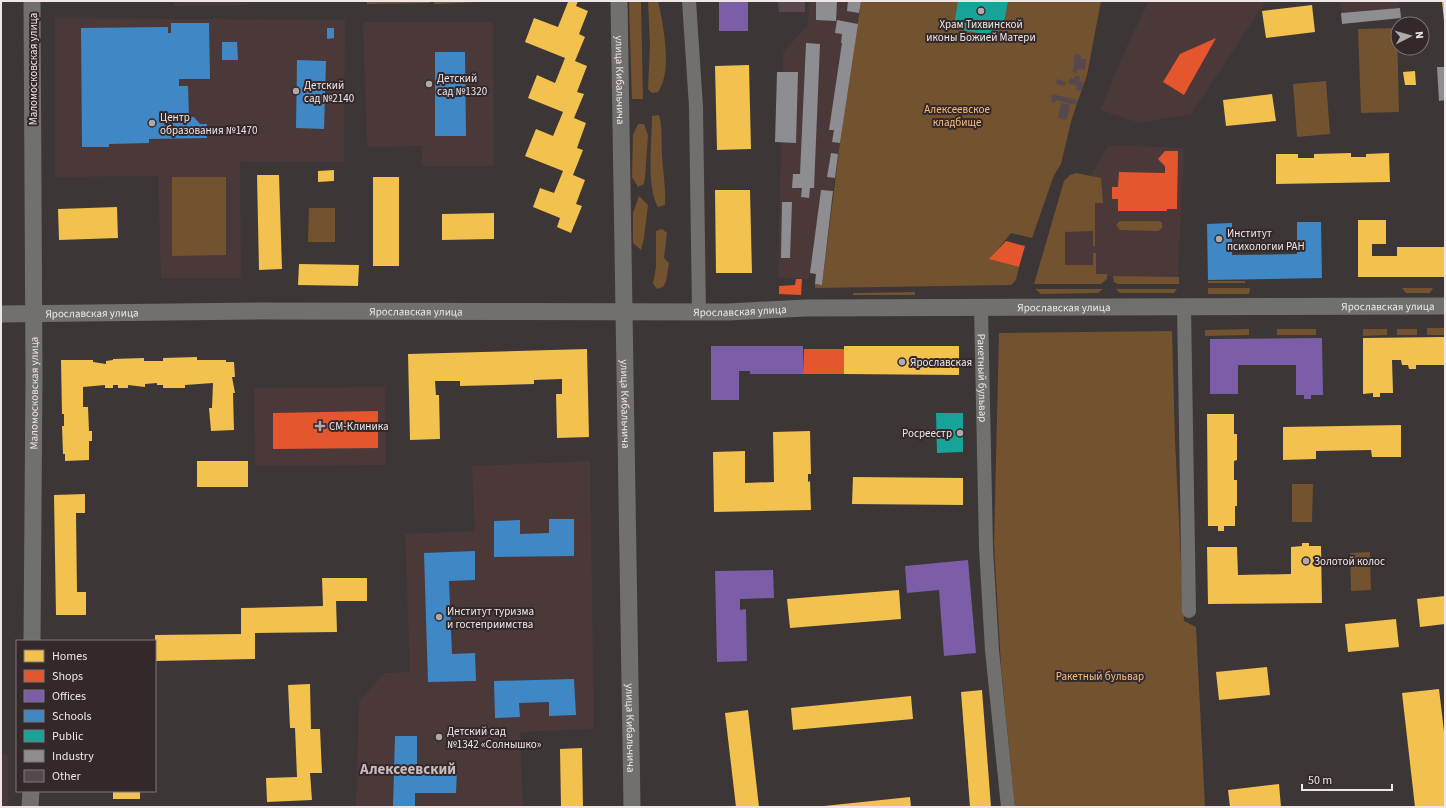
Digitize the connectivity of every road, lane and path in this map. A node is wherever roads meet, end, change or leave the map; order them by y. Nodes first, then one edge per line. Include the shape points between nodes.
1 (32, 1) edge
2 (619, 1) edge
3 (689, 1) edge
4 (1445, 306) edge
5 (981, 307) junction
6 (1184, 307) junction
7 (624, 311) junction
8 (699, 312) junction
9 (1, 314) edge
10 (34, 314) junction
11 (1189, 611) dead end
12 (32, 640) edge
13 (31, 792) edge
14 (30, 807) edge
15 (632, 807) edge
16 (1008, 807) edge

1 - 10 street, Маломосковская улица
2 - 7 street, улица Кибальчича
3 - 8 street via 696,107
4 - 6 street, Ярославская улица
5 - 6 street, Ярославская улица
5 - 8 street, Ярославская улица via 805,308
5 - 16 street, Ракетный бульвар via 987,564 992,650
6 - 11 street
7 - 8 street, Ярославская улица
7 - 10 street, Ярославская улица
7 - 15 street, улица Кибальчича
9 - 10 street, Ярославская улица
10 - 12 street, Маломосковская улица
13 - 14 street

